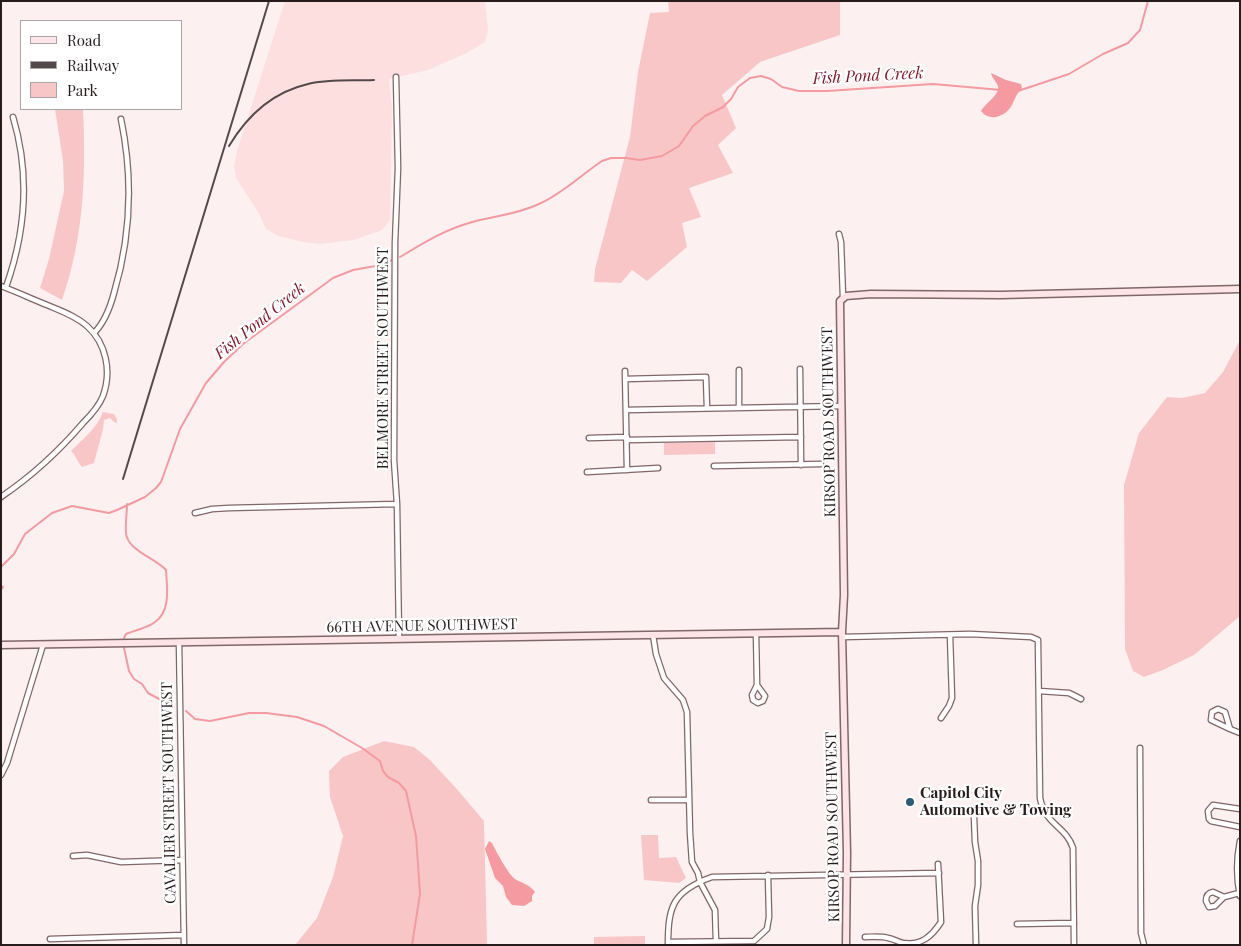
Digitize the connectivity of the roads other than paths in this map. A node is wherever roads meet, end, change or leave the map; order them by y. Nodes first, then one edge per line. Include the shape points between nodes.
1 (396, 77) dead end
2 (13, 117) dead end
3 (121, 119) dead end
4 (839, 234) dead end
5 (4, 286) edge
6 (1240, 289) edge
7 (843, 297) junction
8 (94, 333) junction
9 (800, 369) dead end
10 (739, 370) dead end
11 (625, 371) dead end
12 (625, 379) junction
13 (842, 406) junction
14 (800, 407) junction
15 (707, 408) junction
16 (739, 408) junction
17 (626, 410) junction
18 (801, 437) junction
19 (589, 438) dead end
20 (627, 438) junction
21 (821, 464) dead end
22 (801, 465) junction
23 (714, 466) dead end
24 (658, 468) dead end
25 (627, 470) junction
26 (587, 472) dead end
27 (1, 497) edge
28 (397, 504) junction
29 (195, 513) dead end
30 (756, 633) junction
31 (842, 634) junction
32 (653, 635) junction
33 (950, 635) junction
34 (399, 639) junction
35 (179, 642) junction
36 (1, 645) edge
37 (43, 645) junction
38 (757, 685) dead end
39 (1039, 691) junction
40 (1081, 699) dead end
41 (941, 718) dead end
42 (1230, 729) junction
43 (1240, 733) edge
44 (1140, 748) dead end
45 (1, 775) edge
46 (651, 800) dead end
47 (689, 800) junction
48 (1240, 809) edge
49 (974, 818) dead end
50 (1054, 824) junction
51 (1240, 827) edge
52 (1047, 828) dead end
53 (1240, 841) edge
54 (73, 856) dead end
55 (182, 860) junction
56 (938, 864) dead end
57 (938, 873) junction
58 (846, 874) junction
59 (768, 875) junction
60 (700, 882) junction
61 (1239, 895) edge
62 (1224, 897) dead end
63 (1074, 923) junction
64 (1018, 924) dead end
65 (184, 935) junction
66 (865, 937) dead end
67 (50, 939) dead end
68 (716, 941) junction
69 (668, 944) edge
70 (184, 945) edge
71 (846, 945) edge
72 (976, 945) edge
73 (1074, 945) edge
74 (1144, 945) edge

1 - 28 street, BELMORE STREET SOUTHWEST via 398,178 394,460
2 - 5 street via 23,162 24,198 21,233
3 - 8 street via 129,177 126,234 111,303
4 - 7 street
5 - 8 street via 78,319
6 - 7 street
7 - 13 street, KIRSOP ROAD SOUTHWEST via 840,304
8 - 27 street via 108,367 107,384 100,402 62,447
9 - 14 street
10 - 16 street
11 - 12 street
12 - 15 street via 706,377
12 - 17 street
13 - 14 street
13 - 31 street, KIRSOP ROAD SOUTHWEST
14 - 16 street
14 - 18 street
15 - 16 street
15 - 17 street
17 - 20 street
18 - 20 street
18 - 22 street
19 - 20 street
20 - 25 street
21 - 22 street
22 - 23 street
24 - 25 street
25 - 26 street
28 - 29 street via 217,508
28 - 34 street, BELMORE STREET SOUTHWEST
30 - 31 street, 66TH AVENUE SOUTHWEST
30 - 32 street, 66TH AVENUE SOUTHWEST
30 - 38 street
31 - 33 street, 66TH AVENUE SOUTHWEST
31 - 58 street, KIRSOP ROAD SOUTHWEST
32 - 34 street, 66TH AVENUE SOUTHWEST
32 - 47 street via 664,678 683,700 687,712
33 - 39 street, 66TH AVENUE SOUTHWEST via 1037,639
33 - 41 street via 952,698
34 - 35 street, 66TH AVENUE SOUTHWEST
35 - 37 street, 66TH AVENUE SOUTHWEST
35 - 55 street, CAVALIER STREET SOUTHWEST
36 - 37 street, 66TH AVENUE SOUTHWEST
37 - 45 street
39 - 40 street via 1069,692
39 - 50 street via 1040,798 1045,813
42 - 42 street via 1211,720 1212,712 1218,709 1225,712
42 - 43 street
44 - 74 street via 1141,932
46 - 47 street
47 - 60 street via 692,862
48 - 51 street via 1216,805 1208,811 1210,821
49 - 72 street via 978,861
50 - 52 street
50 - 63 street via 1069,838 1073,848
53 - 61 street via 1236,865
54 - 55 street via 87,855 121,862
55 - 65 street, CAVALIER STREET SOUTHWEST
56 - 57 street
57 - 58 street
57 - 66 street via 941,922 923,942 904,943
58 - 59 street
58 - 71 street, KIRSOP ROAD SOUTHWEST
59 - 60 street via 712,877
59 - 68 street via 767,929 754,941
60 - 68 street via 715,910
60 - 69 street via 678,897 670,914
61 - 62 street
63 - 64 street
63 - 73 street
65 - 67 street
65 - 70 street, CAVALIER STREET SOUTHWEST
68 - 69 street

